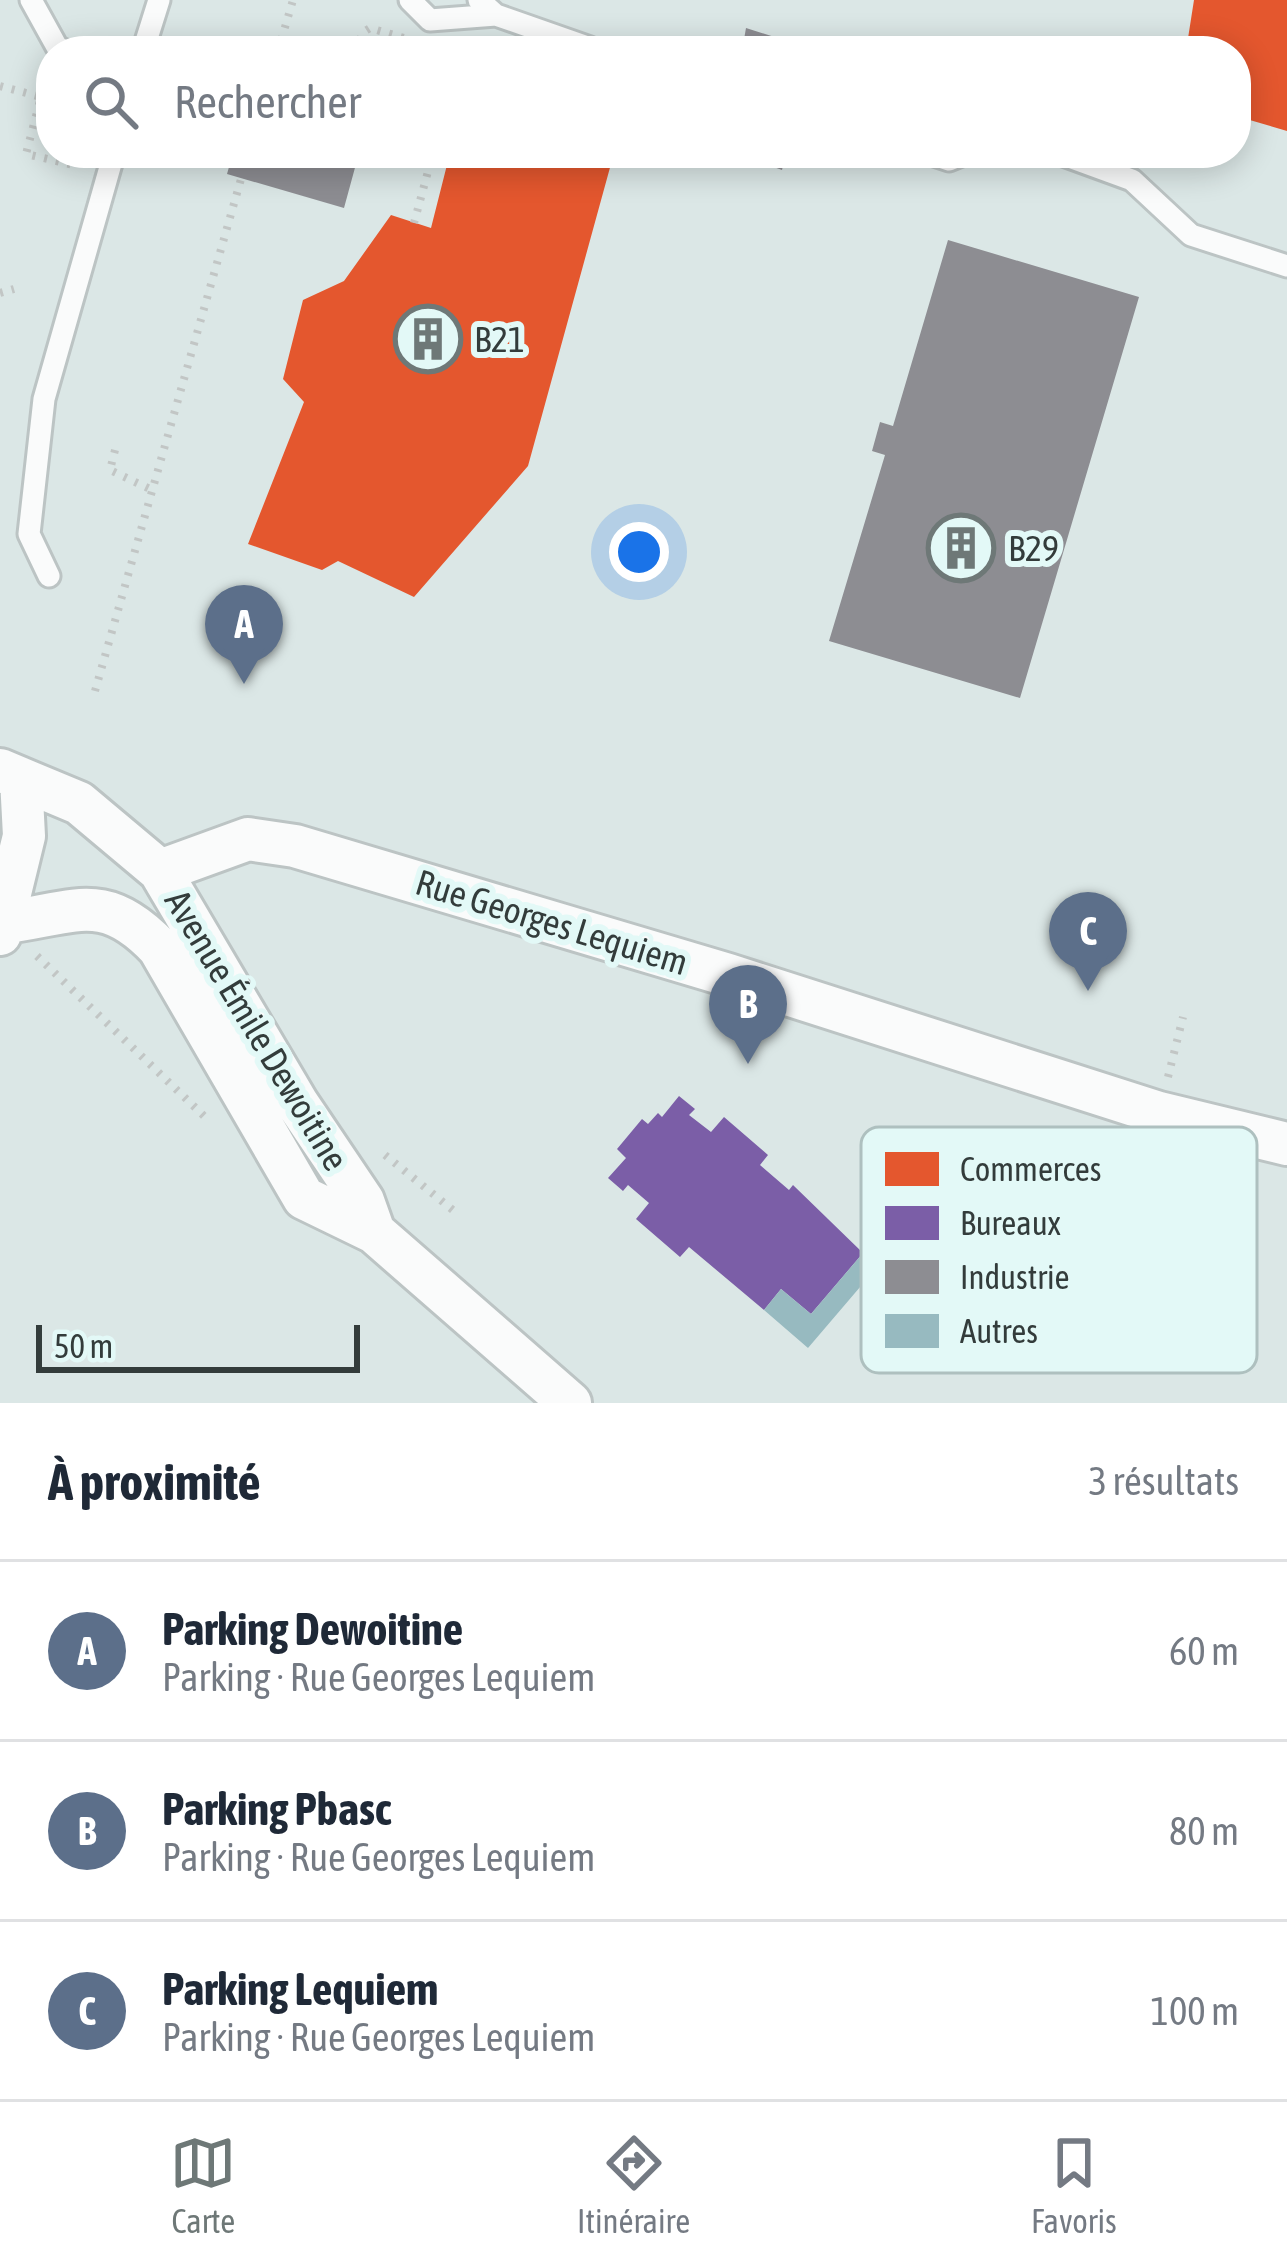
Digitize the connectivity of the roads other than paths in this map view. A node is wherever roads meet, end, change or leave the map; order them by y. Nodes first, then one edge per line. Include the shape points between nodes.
1 (32, 0) edge
2 (160, 0) edge
3 (410, 0) edge
4 (492, 5) edge
5 (51, 36) edge
6 (148, 36) edge
7 (563, 36) edge
8 (110, 168) edge
9 (1099, 168) edge
10 (1287, 266) edge
11 (49, 576) dead end
12 (10, 774) edge
13 (160, 872) junction
14 (9, 940) edge
15 (1217, 1127) edge
16 (1257, 1137) edge
17 (1287, 1144) edge
18 (374, 1232) junction
19 (570, 1403) edge

1 - 5 lane
2 - 6 lane
3 - 4 lane via 430,20
4 - 7 lane
8 - 11 lane via 44,399 29,534
9 - 10 lane via 1132,180 1191,235
12 - 13 street, Avenue Émile Dewoitine via 79,803
12 - 14 street via 24,836
13 - 15 street, Rue Georges Lequiem via 248,839 296,846
13 - 18 street, Avenue Émile Dewoitine via 363,1201
14 - 18 street, Avenue Émile Dewoitine via 87,908 130,919 159,948 304,1198
16 - 17 street, Rue Georges Lequiem
18 - 19 street, Avenue Émile Dewoitine

